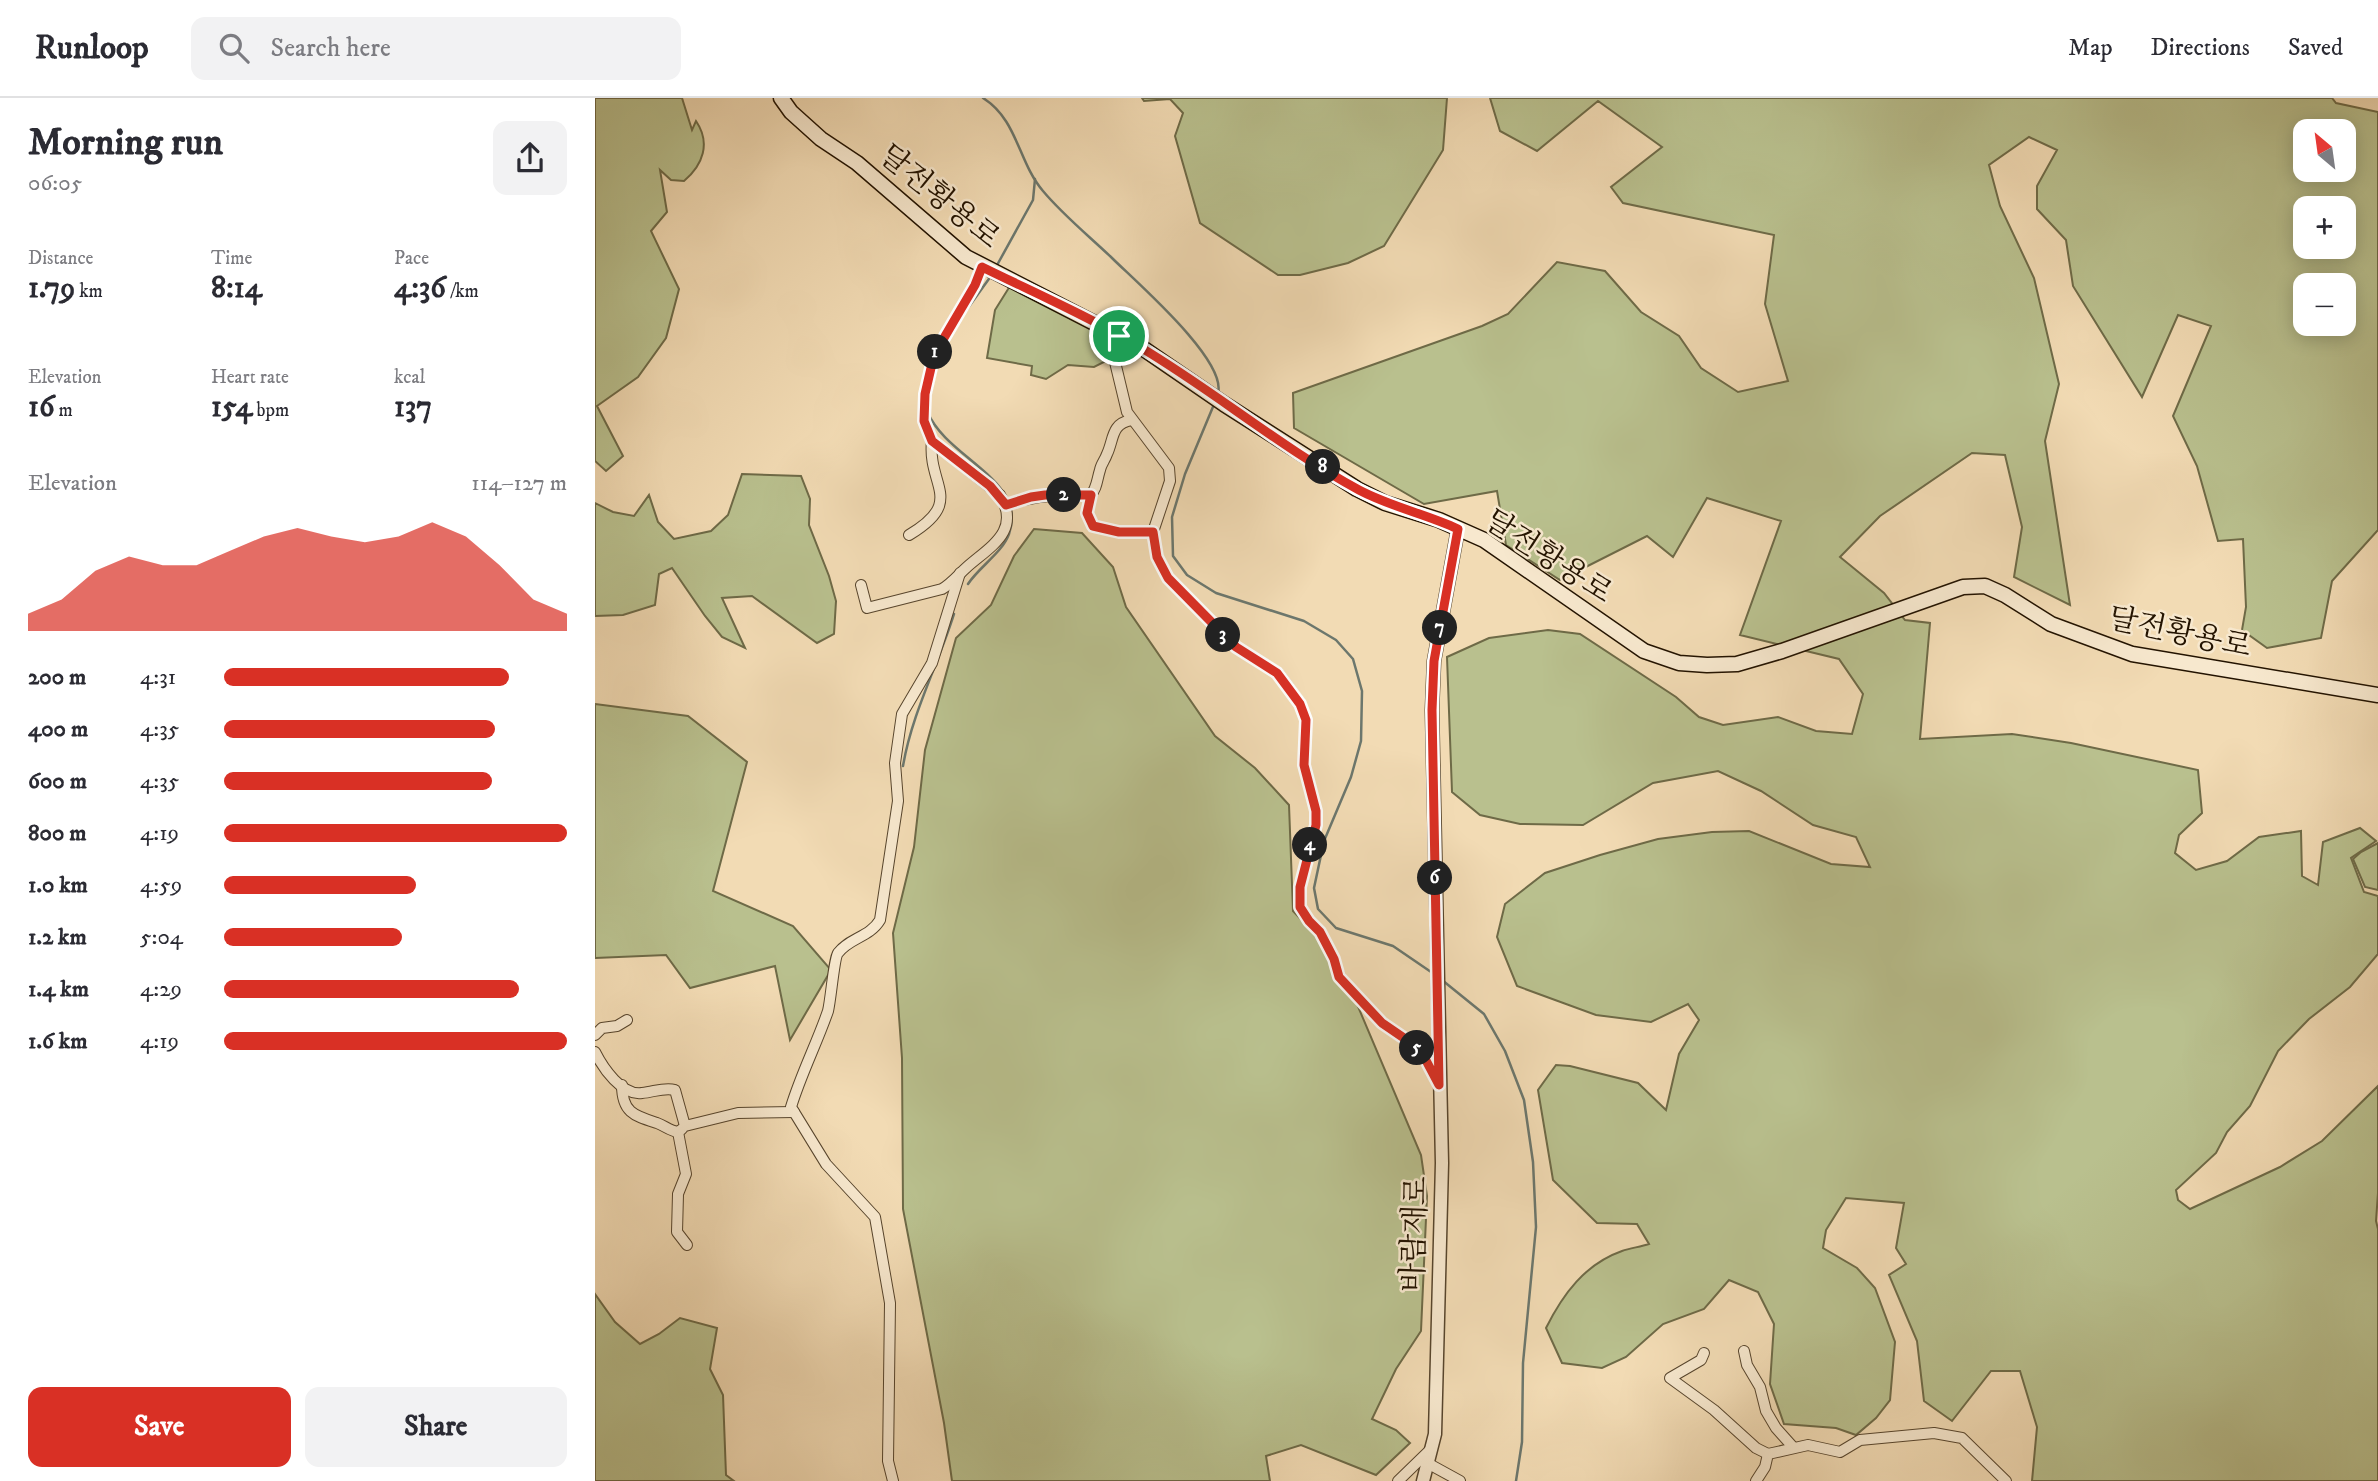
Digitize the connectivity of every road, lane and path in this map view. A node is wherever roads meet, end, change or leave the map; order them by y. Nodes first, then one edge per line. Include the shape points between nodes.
1 (781, 98) edge
2 (991, 271) junction
3 (1119, 336) junction
4 (1131, 420) junction
5 (932, 441) junction
6 (1091, 495) junction
7 (1009, 504) junction
8 (1458, 529) junction
9 (1153, 532) junction
10 (909, 535) dead end
11 (960, 573) junction
12 (861, 585) dead end
13 (2378, 695) edge
14 (627, 1020) dead end
15 (595, 1035) edge
16 (595, 1052) edge
17 (622, 1085) junction
18 (1439, 1085) junction
19 (794, 1111) junction
20 (682, 1129) junction
21 (687, 1245) dead end
22 (1744, 1351) dead end
23 (1704, 1353) dead end
24 (1432, 1447) junction
25 (1793, 1447) junction
26 (1768, 1454) junction
27 (1429, 1464) junction
28 (893, 1481) edge
29 (1398, 1481) edge
30 (1423, 1481) edge
31 (1460, 1481) edge
32 (1756, 1481) edge
33 (2005, 1481) edge

1 - 2 main road, 달전황용로 via 821,139 857,163 966,257
2 - 3 main road, 달전황용로
2 - 5 street via 975,285 934,355 923,408
3 - 4 street via 1115,362
3 - 8 main road, 달전황용로 via 1357,489
4 - 6 street via 1116,427
4 - 9 street via 1169,468 1170,481
5 - 7 street
5 - 10 street via 941,506
6 - 7 street via 1045,495
6 - 9 street via 1087,513 1093,526
7 - 11 street via 1005,531
8 - 13 main road, 달전황용로 via 1484,540 1644,651 1679,663 1737,664 1963,587 1985,586 2051,624 2132,654
8 - 18 street, 바람재로 via 1434,661 1432,710
9 - 18 street via 1157,557 1168,578 1236,647 1277,673 1300,704 1306,720 1304,765 1316,811 1300,907 1320,932 1339,977 1382,1023 1420,1049
11 - 12 street via 942,589 867,608
11 - 19 street via 932,663 902,714 895,762 898,801 880,920 836,956 828,1011 797,1087
14 - 15 street
16 - 17 street via 603,1069
17 - 20 street via 631,1113 672,1131
17 - 20 street via 639,1094 675,1090
18 - 24 street, 바람재로 via 1442,1163
19 - 20 street via 738,1113
19 - 28 street via 826,1164 874,1217 890,1303 888,1461
20 - 21 street via 686,1174 678,1194 677,1232
22 - 25 street via 1766,1411
23 - 26 street via 1701,1360 1670,1378
24 - 27 street, 바람재로
24 - 29 street
25 - 26 street
25 - 33 street via 1808,1445 1840,1452 1860,1440 1934,1433 1962,1438
26 - 32 street
27 - 30 street, 바람재로
27 - 31 street

